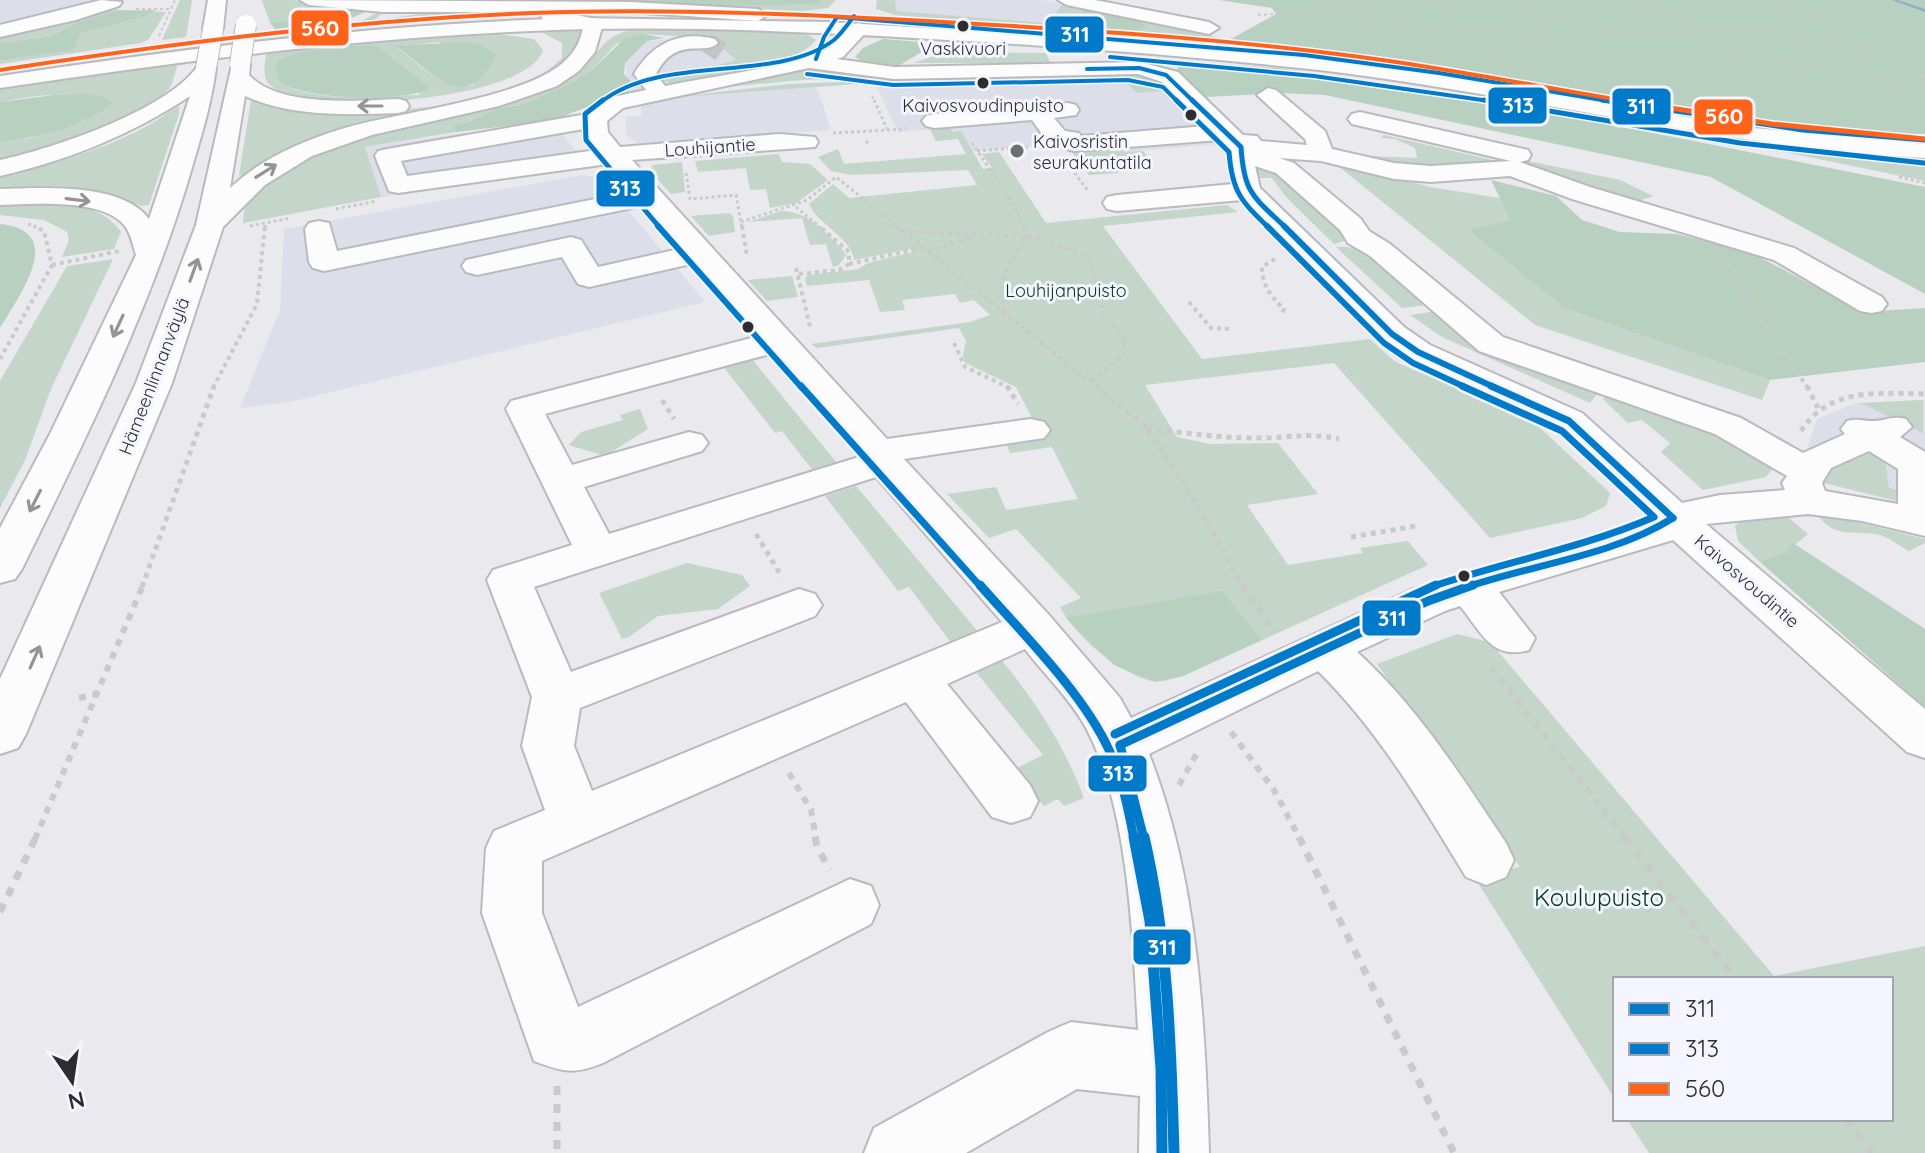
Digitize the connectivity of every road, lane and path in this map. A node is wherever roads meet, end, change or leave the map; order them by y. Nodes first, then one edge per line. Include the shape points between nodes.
1 (175, 0) edge
2 (217, 0) edge
3 (309, 0) edge
4 (849, 0) edge
5 (1067, 0) edge
6 (1314, 0) edge
7 (1358, 0) edge
8 (1421, 0) edge
9 (1529, 0) edge
10 (1644, 0) edge
11 (1787, 0) edge
12 (247, 1) edge
13 (113, 2) edge
14 (1359, 7) junction
15 (1343, 10) junction
16 (1542, 14) junction
17 (758, 15) junction
18 (1258, 15) dead end
19 (550, 16) junction
20 (865, 16) edge
21 (832, 22) junction
22 (594, 24) junction
23 (481, 28) junction
24 (1209, 28) dead end
25 (0, 31) edge
26 (1626, 32) junction
27 (1689, 32) junction
28 (1545, 36) junction
29 (1839, 37) junction
30 (154, 43) dead end
31 (661, 54) junction
32 (812, 61) junction
33 (1502, 65) dead end
34 (239, 70) junction
35 (1014, 70) junction
36 (205, 72) junction
37 (682, 72) junction
38 (0, 74) edge
39 (1925, 76) edge
40 (0, 82) edge
41 (1925, 84) edge
42 (877, 88) dead end
43 (909, 91) dead end
44 (656, 92) junction
45 (1186, 93) junction
46 (1146, 95) dead end
47 (1268, 95) dead end
48 (752, 96) dead end
49 (1038, 112) junction
50 (958, 119) junction
51 (1360, 119) dead end
52 (595, 120) junction
53 (923, 124) joint
54 (533, 129) junction
55 (887, 129) junction
56 (832, 133) dead end
57 (487, 138) junction
58 (1058, 139) junction
59 (1925, 140) edge
60 (1029, 141) dead end
61 (1108, 141) junction
62 (806, 142) dead end
63 (1242, 142) junction
64 (1925, 151) edge
65 (1321, 154) junction
66 (614, 156) junction
67 (1515, 161) junction
68 (562, 163) junction
69 (0, 168) edge
70 (509, 169) junction
71 (685, 169) dead end
72 (1596, 172) dead end
73 (1248, 191) junction
74 (0, 197) edge
75 (648, 197) junction
76 (1117, 203) dead end
77 (795, 206) junction
78 (1706, 207) dead end
79 (20, 220) dead end
80 (741, 222) junction
81 (265, 224) dead end
82 (210, 225) junction
83 (319, 229) dead end
84 (899, 231) junction
85 (973, 236) junction
86 (1027, 237) junction
87 (1771, 249) junction
88 (925, 250) junction
89 (135, 253) junction
90 (700, 253) junction
91 (1276, 258) dead end
92 (748, 260) dead end
93 (1726, 260) dead end
94 (849, 264) junction
95 (52, 265) junction
96 (477, 266) dead end
97 (796, 268) dead end
98 (799, 274) junction
99 (1189, 302) dead end
100 (1871, 304) dead end
101 (816, 305) dead end
102 (806, 306) junction
103 (1003, 312) junction
104 (1281, 315) dead end
105 (1230, 329) dead end
106 (794, 334) junction
107 (954, 343) dead end
108 (0, 359) edge
109 (648, 376) junction
110 (1090, 382) junction
111 (1818, 408) dead end
112 (1146, 427) junction
113 (1031, 430) joint
114 (1339, 439) dead end
115 (689, 443) joint
116 (882, 458) junction
117 (561, 481) junction
118 (1808, 486) junction
119 (739, 507) junction
120 (1673, 518) junction
121 (1922, 522) edge
122 (1416, 526) dead end
123 (1351, 537) dead end
124 (597, 552) junction
125 (0, 569) edge
126 (1468, 586) junction
127 (799, 605) joint
128 (1033, 627) junction
129 (1301, 644) junction
130 (1501, 651) joint
131 (913, 676) junction
132 (98, 694) junction
133 (557, 697) junction
134 (79, 698) dead end
135 (1230, 731) dead end
136 (0, 734) edge
137 (769, 738) junction
138 (1925, 738) edge
139 (1120, 745) junction
140 (1011, 801) dead end
141 (576, 821) junction
142 (1486, 860) dead end
143 (850, 905) joint
144 (0, 912) edge
145 (1735, 977) edge
146 (557, 1038) junction
147 (1173, 1067) junction
148 (1847, 1121) edge
149 (557, 1153) edge
150 (899, 1153) edge
151 (1174, 1153) edge
152 (1454, 1153) edge
153 (1872, 1153) edge

1 - 30 path
2 - 36 main road, bridge
3 - 17 main road via 383,7 630,7
4 - 21 main road
5 - 24 main road
6 - 15 path
7 - 14 path
8 - 14 path via 1404,10
8 - 16 path
9 - 16 path
10 - 27 path via 1680,20
11 - 29 path via 1828,24
12 - 34 main road, Hämeenlinnanväylä, bridge
13 - 25 main road
14 - 15 path
15 - 18 path
15 - 28 path via 1436,28
16 - 26 path
16 - 28 path
17 - 19 main road
17 - 21 main road
19 - 22 main road
19 - 38 main road via 293,35
20 - 21 main road
20 - 32 main road via 836,53
20 - 59 main road via 1301,54 1761,128
20 - 64 main road via 1015,37 1272,59 1440,81 1697,128 1805,143
21 - 22 main road
21 - 32 main road
22 - 23 main road
82 -> 22 main road via 250,182 315,147 553,79 587,50
23 -> 34 main road via 535,34 552,49 534,74 502,88 392,106 265,96 251,90
23 - 40 main road via 227,50
26 - 27 path
26 - 28 path
27 - 29 path via 1712,26
27 - 41 path via 1810,67
28 - 33 path via 1548,43 1542,48
29 - 39 path
31 - 37 main road
31 - 37 main road via 693,40 713,54
31 - 44 main road via 645,74
32 - 35 main road via 894,73
32 - 44 main road via 748,78
34 - 82 main road, Hämeenlinnanväylä
35 - 43 main road via 1017,84
35 - 45 main road via 1096,76 1153,70
36 - 69 main road via 145,116 106,136
36 - 89 main road via 200,103
37 - 44 main road
42 - 55 path via 871,93
44 - 48 main road via 688,104
44 - 52 main road via 616,103
45 - 46 main road
45 - 63 main road
47 - 65 main road via 1317,136
49 - 50 main road
49 - 58 main road
49 - 61 main road via 1081,109
50 - 53 main road
50 - 86 path via 1014,205
51 - 67 main road
52 - 54 main road
52 - 66 main road via 596,133
53 - 55 path
54 - 57 main road
54 - 68 main road
55 - 56 path
57 - 70 main road
57 - 70 main road, Louhijantie via 387,156 398,185
58 - 60 main road
58 - 61 main road via 1070,138 1074,144
61 - 63 main road
62 - 66 main road, Louhijantie via 776,132
63 - 65 main road
63 - 73 main road
63 - 118 main road via 1262,160 1285,168 1358,237 1491,344 1728,426
65 - 67 main road via 1431,174
66 - 68 main road, Louhijantie
66 - 75 main road
67 - 72 main road
67 - 87 main road via 1581,193
68 - 70 main road, Louhijantie
71 - 80 path via 690,199 736,195
73 - 76 main road
73 - 120 main road, Kaivosvoudintie via 1403,343 1569,421
74 -> 89 main road via 81,200 120,210 134,218
75 - 83 main road via 324,262
75 - 90 main road
77 - 80 path
77 - 84 path via 836,177
77 - 94 path via 849,252
78 - 87 main road via 1772,244
79 - 95 path via 44,231
80 - 92 path
81 - 132 path via 257,304 218,374 155,557
136 -> 82 main road, Hämeenlinnanväylä via 149,396
84 - 85 path
84 - 88 path
85 - 86 path
85 - 88 path
86 - 103 path via 1007,263
86 - 110 path via 1063,246 1090,261 1103,313 1126,340 1122,356
87 - 100 main road
88 - 94 path
88 - 103 path
89 - 95 path
89 -> 125 main road via 69,434
90 - 96 main road via 589,278 571,246
90 - 106 main road
91 - 104 path via 1262,267 1261,275 1284,309
93 - 111 path via 1738,288 1810,388
94 - 98 path
95 - 108 path
97 - 98 path
98 - 102 path
99 - 105 path via 1211,328
101 - 102 path
102 - 106 path
103 - 110 path
106 - 109 main road
106 - 116 main road
107 - 113 path via 965,367 1010,387
109 - 115 path
109 - 117 main road via 524,409
110 - 112 path
112 - 114 path via 1208,436 1311,433
112 - 129 path via 1255,608
113 - 116 main road via 902,447
115 - 117 main road
116 - 119 main road
116 - 128 main road
117 - 124 main road
118 - 120 main road
118 - 121 main road via 1834,503
118 - 121 main road via 1817,460 1875,430 1917,464
119 - 124 main road
119 - 127 path
120 - 126 main road via 1658,530 1622,543
120 - 138 main road, Kaivosvoudintie
122 - 123 path
124 - 133 main road via 509,580
126 - 129 main road
126 - 130 main road
127 - 133 main road
128 - 131 main road
128 - 139 main road via 1102,711
129 - 139 main road via 1185,717
129 - 142 main road via 1346,668 1408,739
130 - 145 path
131 - 137 main road
131 - 140 main road
132 - 134 path
132 - 144 path
133 - 141 main road via 548,746
135 - 152 path via 1295,828
137 - 141 main road
137 - 143 path via 811,810 817,847
139 - 147 main road via 1138,794 1162,919
141 - 146 main road via 514,848 512,913
143 - 146 main road via 580,1040
146 - 149 path
147 - 150 main road via 1071,1055
147 - 151 main road
148 - 153 path

